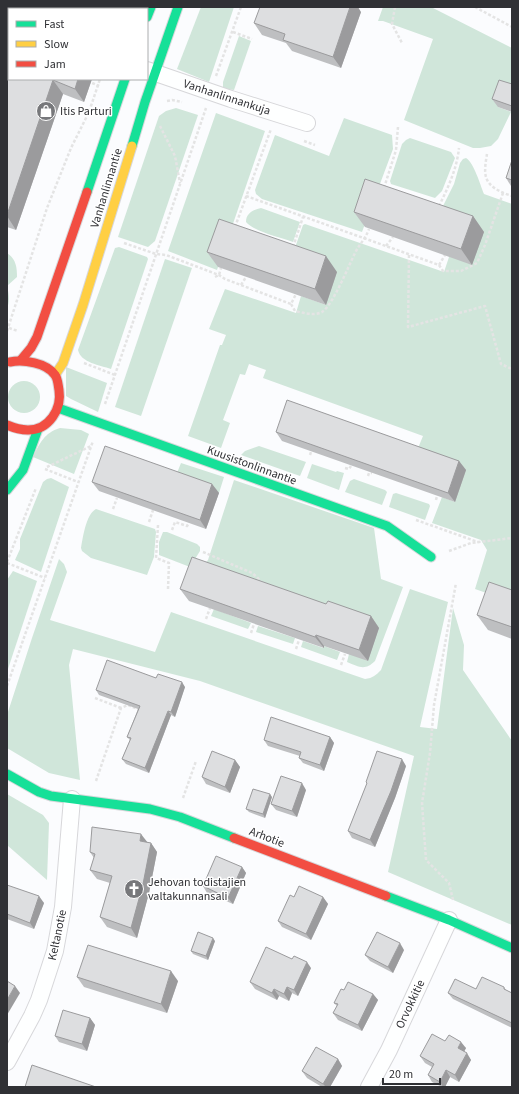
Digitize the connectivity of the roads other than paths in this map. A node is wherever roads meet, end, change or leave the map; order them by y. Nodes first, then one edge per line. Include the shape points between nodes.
1 (178, 7) edge
2 (151, 72) edge
3 (125, 80) edge
4 (307, 123) dead end
5 (21, 360) junction
6 (7, 364) edge
7 (55, 375) junction
8 (58, 408) junction
9 (7, 425) edge
10 (38, 429) junction
11 (7, 490) edge
12 (431, 557) road end
13 (7, 774) edge
14 (72, 798) junction
15 (451, 913) junction
16 (512, 948) edge
17 (7, 1062) edge
18 (369, 1087) edge

1 - 2 street, Vanhanlinnantie
2 - 4 street, Vanhanlinnankuja
2 - 7 street, Vanhanlinnantie via 83,306 63,363
3 - 5 street, Vanhanlinnantie via 37,337
5 - 6 street
5 - 7 street via 34,361
7 - 8 street via 60,398
8 - 10 street via 51,420
8 - 12 street, Kuusistonlinnantie via 387,526
9 - 10 street via 22,431
10 - 11 street via 23,470
13 - 14 street, Arhotie via 39,792
14 - 15 street, Arhotie via 150,809 180,817
14 - 17 street, Keltanotie via 63,907 55,951 35,1011
15 - 16 street, Arhotie
15 - 18 street, Orvokkitie via 389,1050

